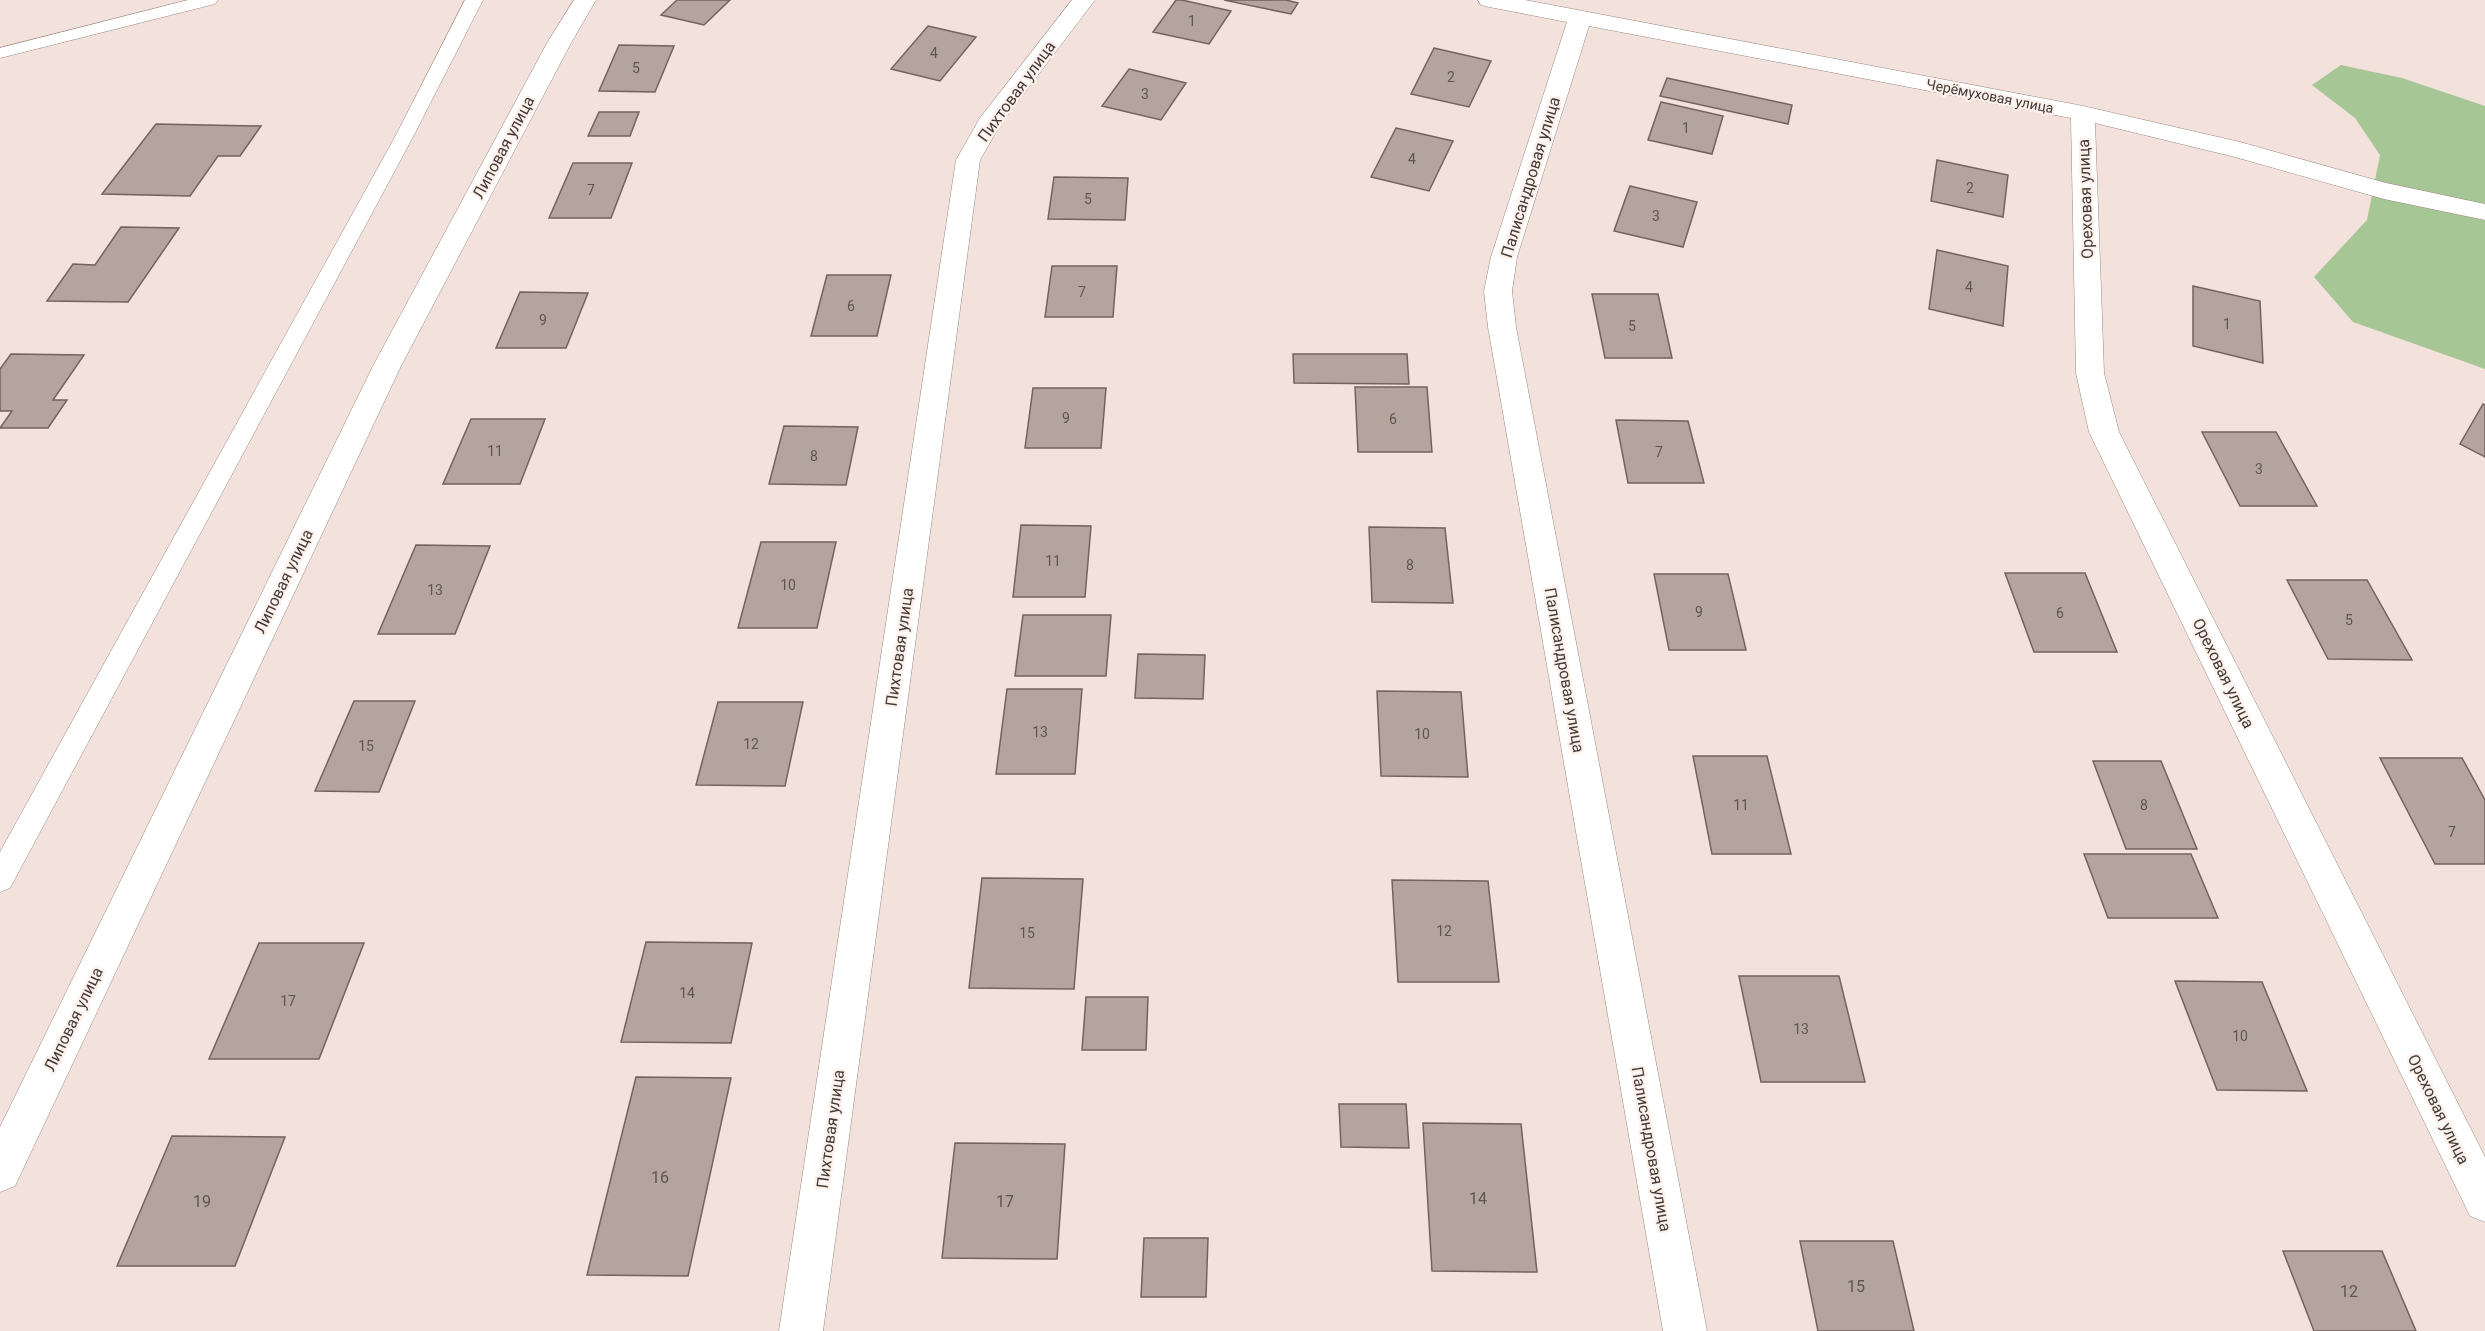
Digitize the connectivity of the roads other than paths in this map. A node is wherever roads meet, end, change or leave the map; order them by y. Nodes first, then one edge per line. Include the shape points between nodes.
1 (209, 0) edge
2 (474, 0) edge
3 (585, 0) edge
4 (1084, 0) edge
5 (1490, 0) edge
6 (1580, 17) junction
7 (0, 53) edge
8 (2083, 114) junction
9 (2485, 212) edge
10 (0, 879) edge
11 (0, 1171) edge
12 (2485, 1201) edge
13 (801, 1331) edge
14 (1685, 1331) edge

1 - 7 lane
2 - 10 lane via 405,135
3 - 11 street, Липовая улица via 387,366
4 - 13 street, Пихтовая улица via 988,123 968,160
5 - 6 street, Черёмуховая улица
6 - 8 street, Черёмуховая улица
6 - 14 street, Палисандровая улица via 1504,257 1498,291
8 - 9 street, Черёмуховая улица via 2240,150 2384,191
8 - 12 street, Ореховая улица via 2090,373 2104,432

